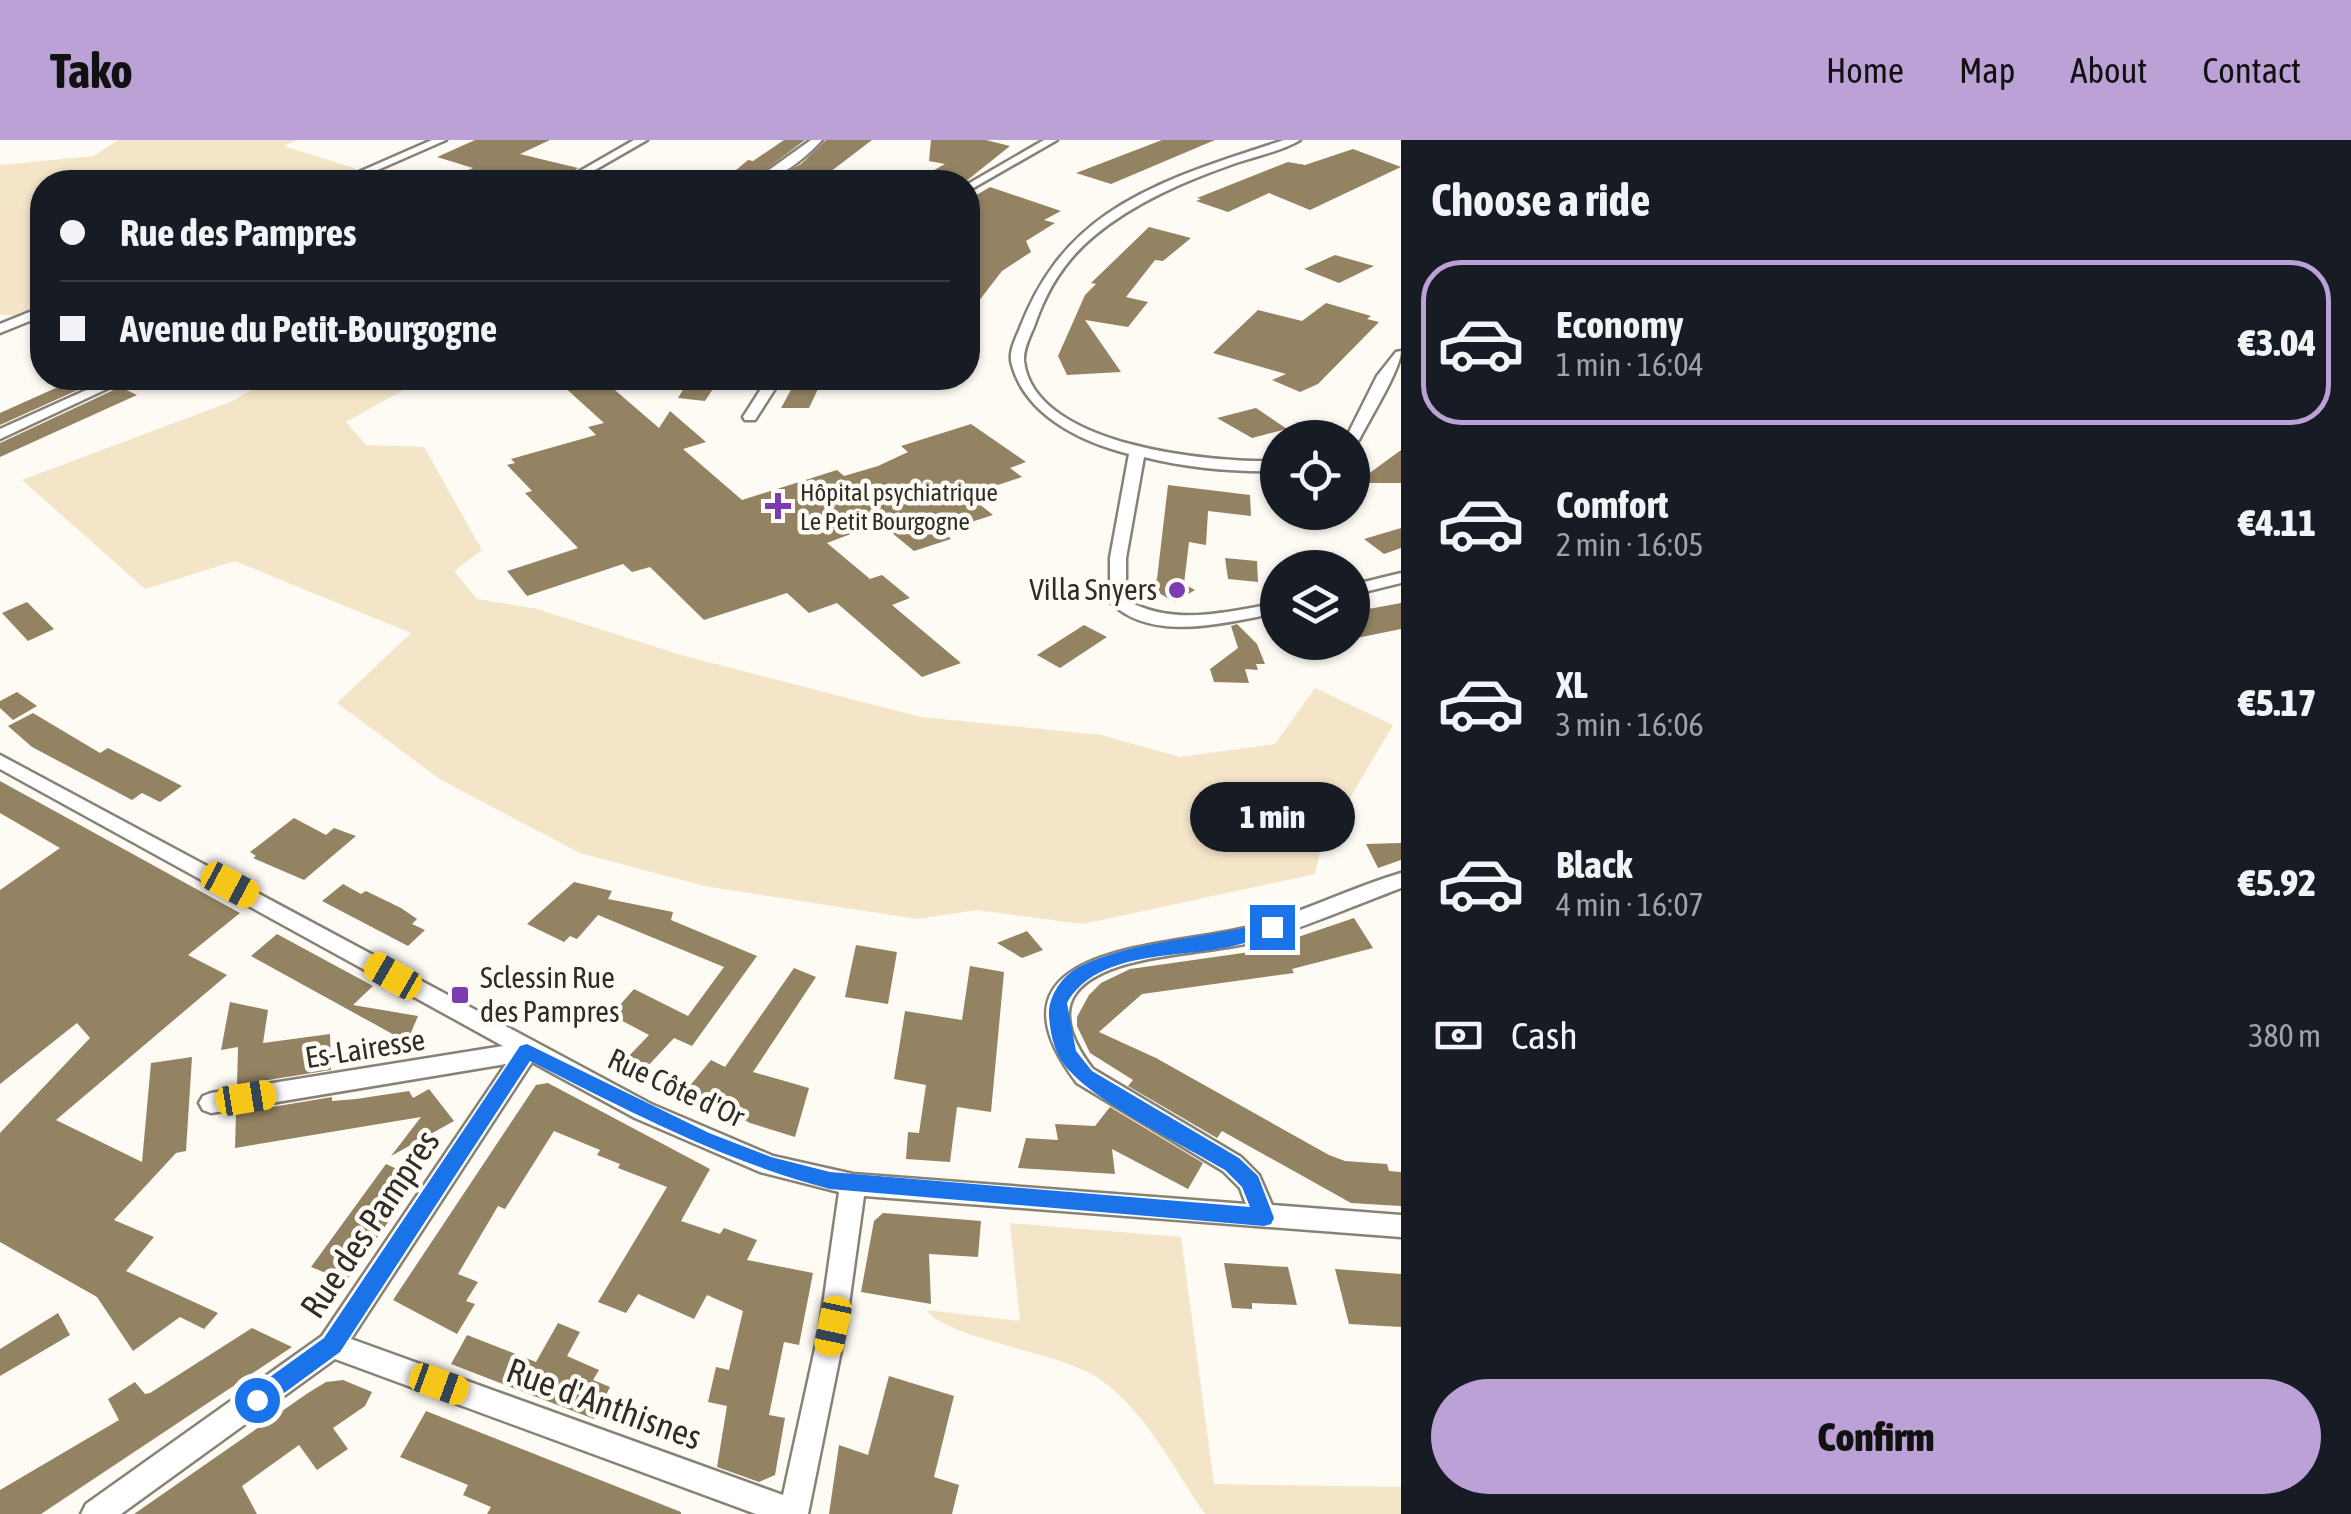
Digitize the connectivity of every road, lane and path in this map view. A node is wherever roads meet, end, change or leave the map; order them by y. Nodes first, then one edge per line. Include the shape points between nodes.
1 (440, 140) edge
2 (642, 140) edge
3 (817, 140) edge
4 (1052, 140) edge
5 (1296, 140) edge
6 (370, 170) edge
7 (588, 170) edge
8 (774, 170) edge
9 (980, 181) edge
10 (30, 316) edge
11 (0, 329) edge
12 (1401, 355) edge
13 (97, 390) edge
14 (768, 390) edge
15 (750, 418) dead end
16 (1362, 420) edge
17 (0, 435) edge
18 (1137, 452) junction
19 (1260, 465) edge
20 (1401, 578) edge
21 (1370, 586) edge
22 (1260, 611) edge
23 (0, 761) edge
24 (1401, 880) edge
25 (527, 1051) junction
26 (211, 1104) dead end
27 (853, 1186) junction
28 (1264, 1218) junction
29 (1401, 1226) edge
30 (332, 1345) junction
31 (96, 1514) edge
32 (793, 1514) edge

1 - 6 street
2 - 7 street
3 - 8 street
4 - 9 street
5 - 18 street via 1206,170 1128,207 1069,252 1034,304 1016,360 1026,389 1054,416
10 - 11 street
12 - 16 street
13 - 17 street
14 - 15 street
18 - 19 street
18 - 22 street via 1118,558 1118,602 1176,624
20 - 21 street
23 - 25 street, Rue Côte d'Or
24 - 28 street via 1232,940 1125,956 1083,972 1058,1003 1067,1054 1085,1076 1232,1164 1250,1182
25 - 26 street, Es-Lairesse
25 - 27 street, Rue Côte d'Or via 702,1139
25 - 30 street, Rue des Pampres
27 - 28 street, Rue Côte d'Or
27 - 32 street via 833,1326
28 - 29 street, Rue Côte d'Or
30 - 31 street, Rue des Pampres
30 - 32 street, Rue d'Anthisnes

